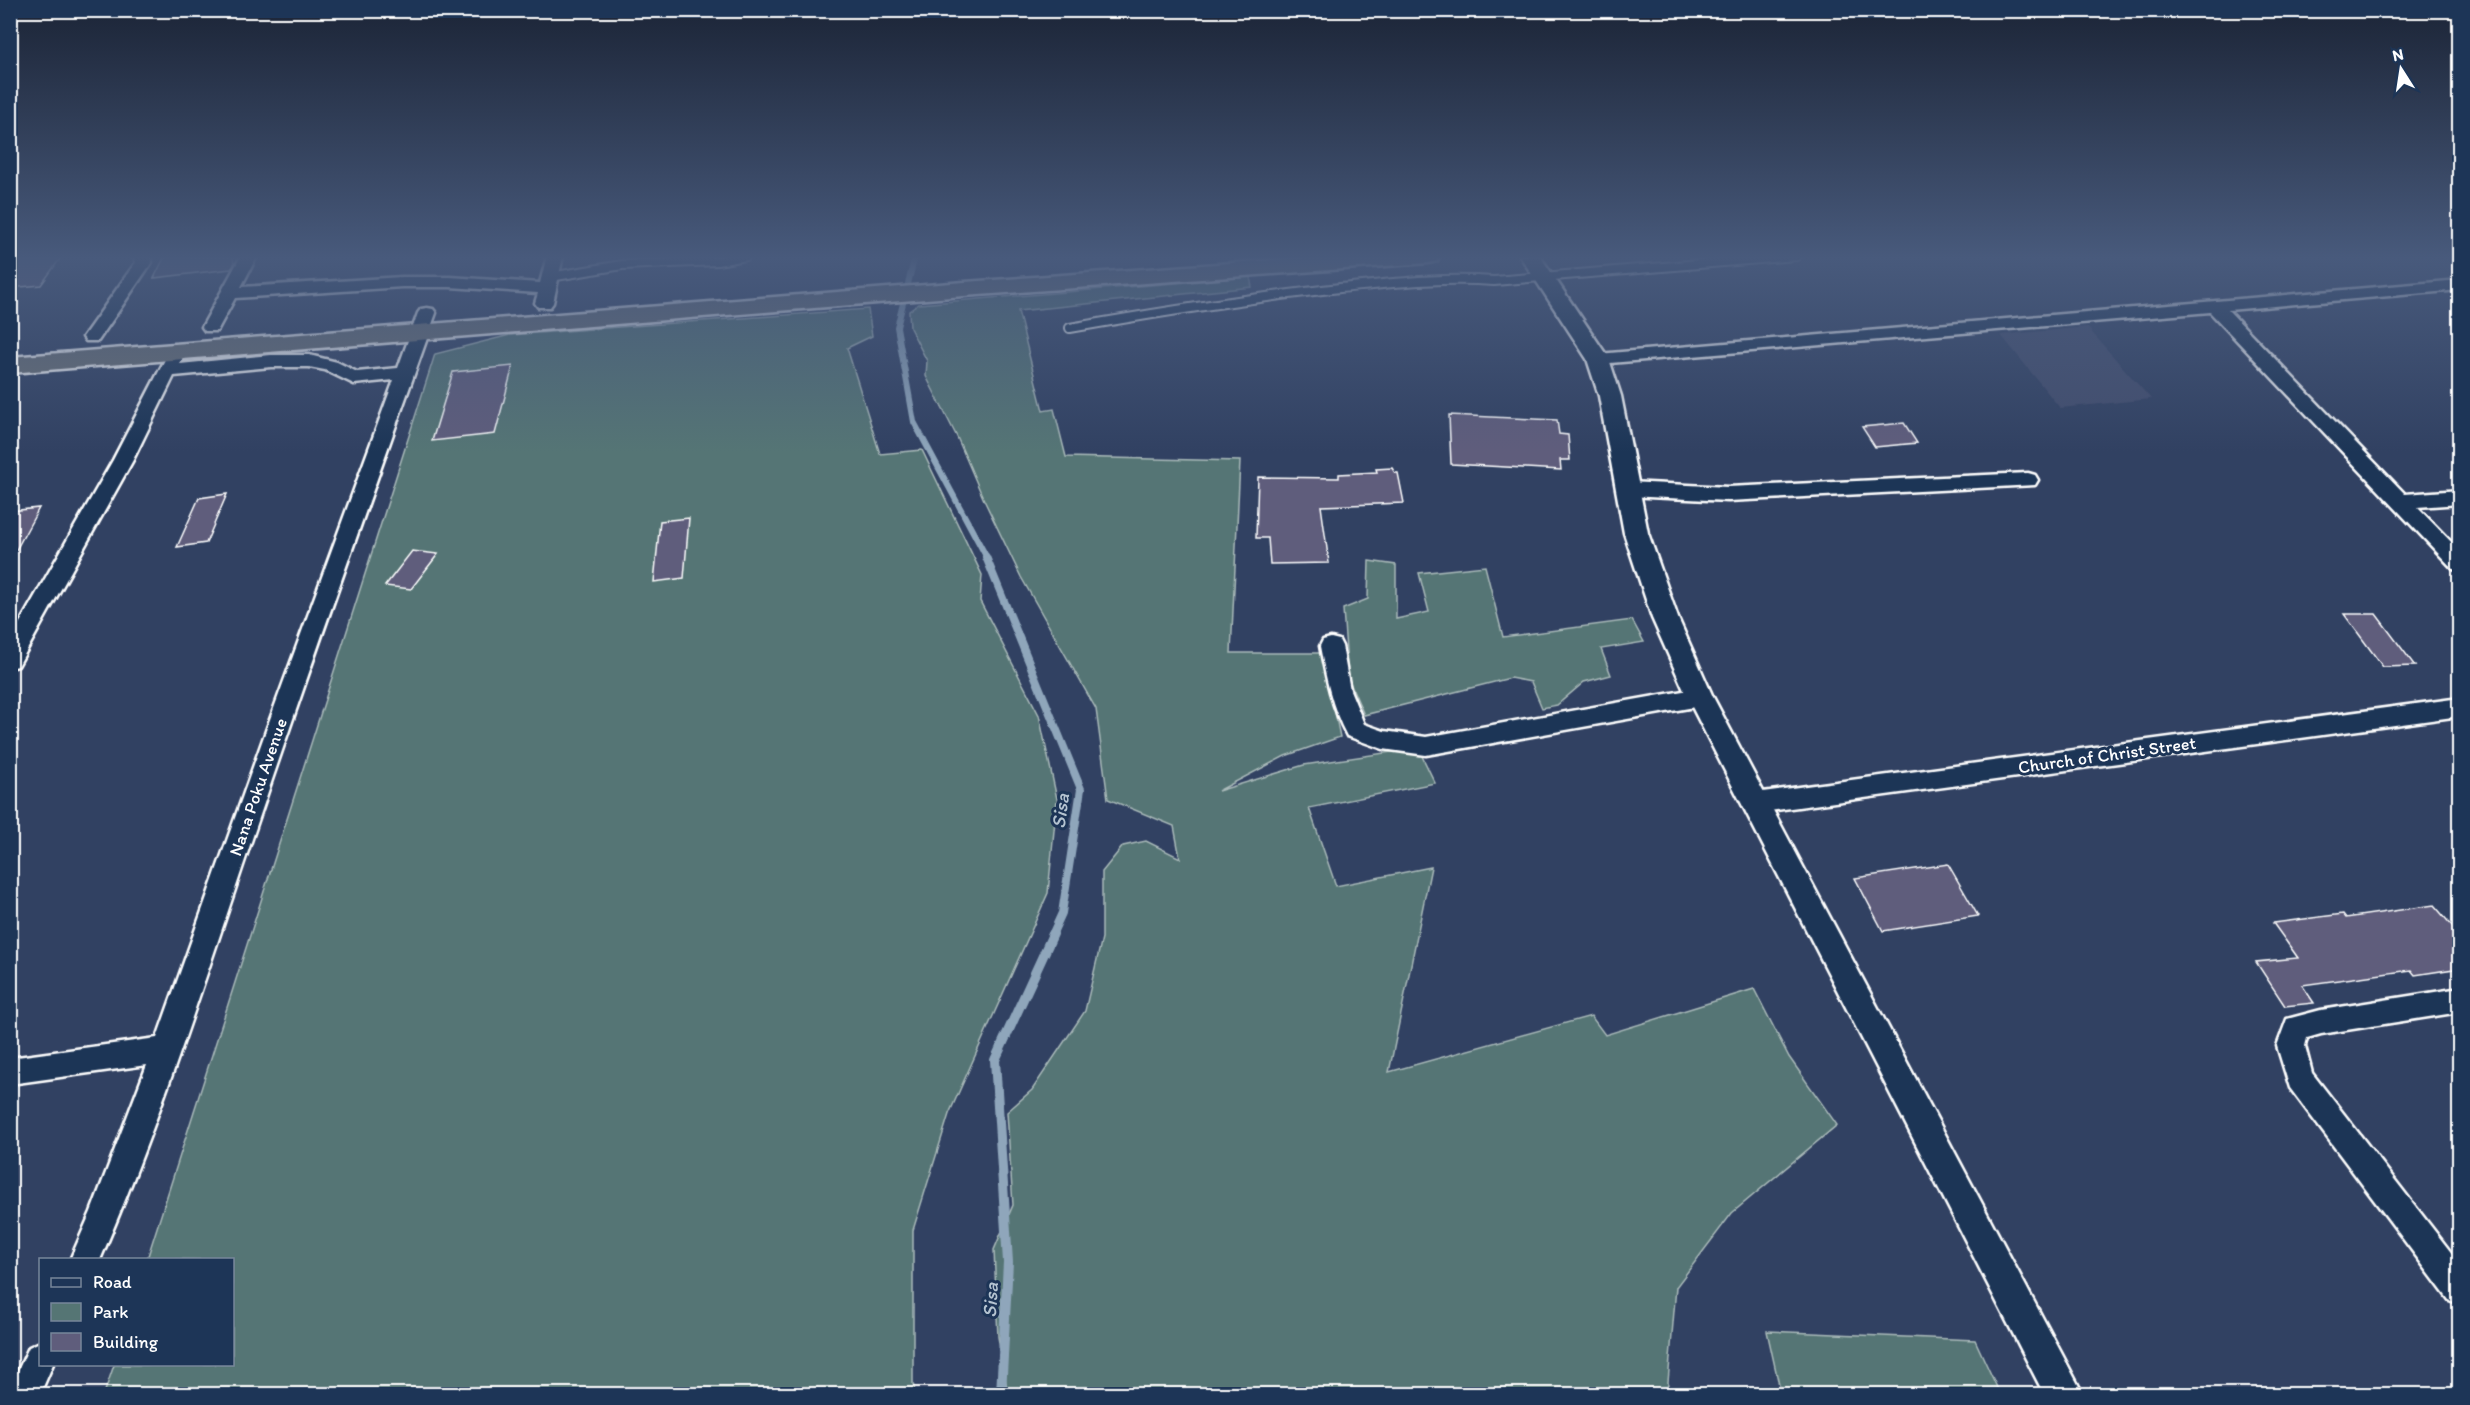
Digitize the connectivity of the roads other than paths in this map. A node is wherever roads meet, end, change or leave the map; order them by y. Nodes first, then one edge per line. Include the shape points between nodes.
1 (103, 322) edge
2 (214, 322) edge
3 (424, 322) junction
4 (430, 322) edge
5 (1110, 322) edge
6 (1573, 322) edge
7 (2033, 322) edge
8 (2229, 322) edge
9 (211, 327) junction
10 (1070, 328) dead end
11 (92, 337) junction
12 (10, 343) edge
13 (1598, 359) junction
14 (172, 361) junction
15 (10, 365) edge
16 (405, 372) junction
17 (2028, 480) dead end
18 (1628, 489) junction
19 (2460, 497) edge
20 (2401, 501) junction
21 (2460, 564) edge
22 (1330, 646) dead end
23 (10, 660) edge
24 (1700, 697) junction
25 (2460, 707) edge
26 (1755, 803) junction
27 (2460, 1000) edge
28 (167, 1048) junction
29 (10, 1071) edge
30 (87, 1258) edge
31 (2460, 1289) edge
32 (39, 1360) edge
33 (24, 1395) edge
34 (2064, 1395) edge

1 - 11 street
2 - 9 street
3 - 4 highway
3 - 9 highway
3 - 14 highway
3 - 16 street, Nana Poku Avenue
5 - 10 lane
6 - 13 street
7 - 13 street
8 - 20 street
9 - 11 highway
11 - 12 highway
13 - 18 street via 1610,396
14 - 15 highway
14 - 16 street via 309,361 359,378
14 - 23 street via 123,460
16 - 28 street, Nana Poku Avenue
17 - 18 street via 1728,494
18 - 24 street via 1651,581
19 - 20 street
20 - 21 street
22 - 24 street via 1339,690 1355,730 1426,746
24 - 26 street
25 - 26 street, Church of Christ Street
26 - 34 street
27 - 31 street via 2296,1028 2291,1046 2300,1079
28 - 29 street
28 - 30 street, Nana Poku Avenue
32 - 33 street

